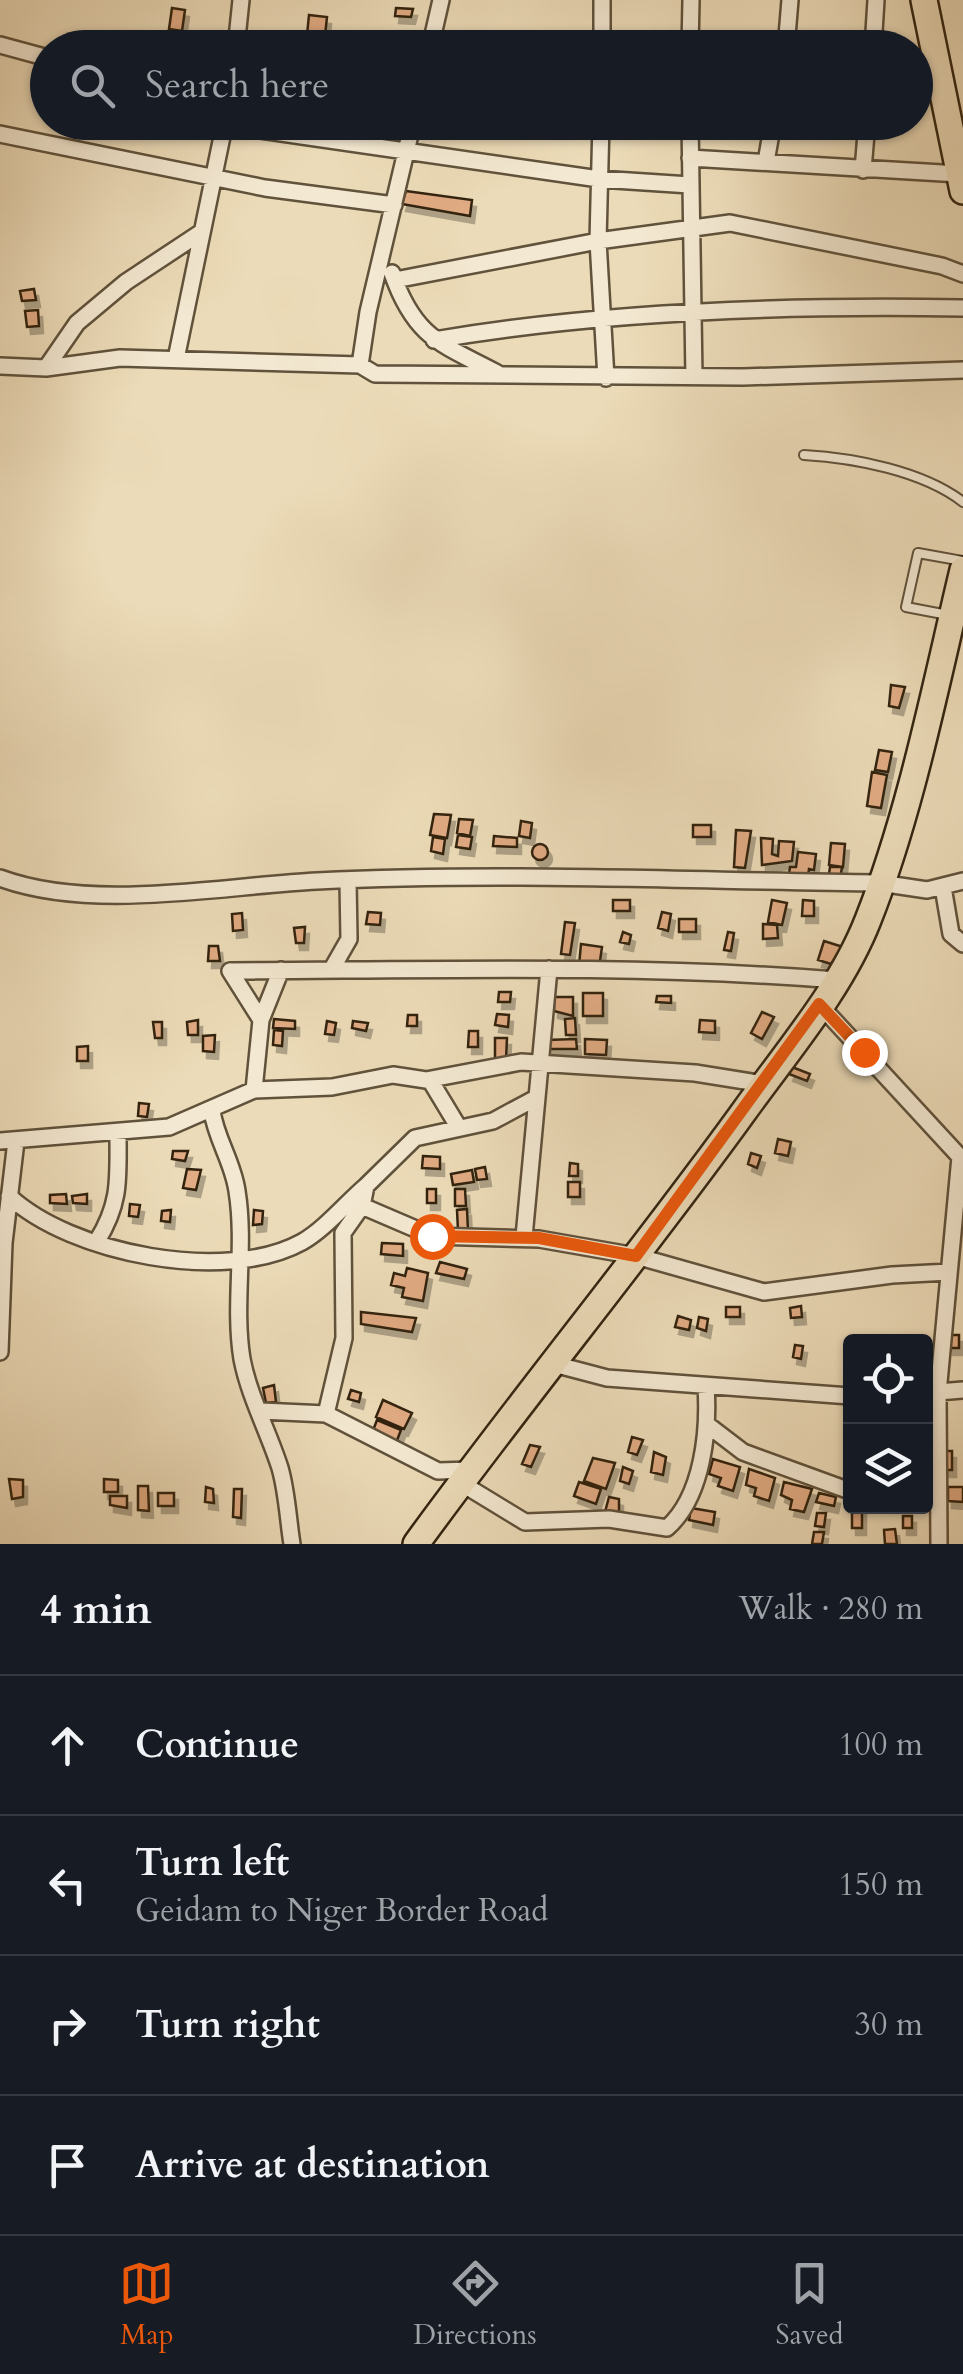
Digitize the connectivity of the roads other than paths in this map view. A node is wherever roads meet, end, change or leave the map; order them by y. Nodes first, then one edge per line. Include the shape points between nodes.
1 (441, 0) edge
2 (602, 0) edge
3 (692, 0) edge
4 (790, 0) edge
5 (876, 0) edge
6 (929, 1) edge
7 (237, 5) edge
8 (236, 30) edge
9 (434, 30) edge
10 (602, 30) edge
11 (691, 30) edge
12 (788, 30) edge
13 (874, 30) edge
14 (0, 46) edge
15 (30, 54) edge
16 (0, 134) edge
17 (30, 140) edge
18 (31, 140) edge
19 (222, 140) edge
20 (326, 140) edge
21 (409, 140) edge
22 (601, 140) edge
23 (690, 140) edge
24 (770, 140) edge
25 (866, 140) edge
26 (407, 152) junction
27 (690, 158) junction
28 (766, 162) junction
29 (863, 170) junction
30 (961, 172) edge
31 (216, 176) junction
32 (600, 179) junction
33 (690, 185) junction
34 (394, 205) junction
35 (690, 226) junction
36 (200, 233) junction
37 (598, 241) junction
38 (386, 252) junction
39 (963, 274) edge
40 (395, 280) junction
41 (963, 308) edge
42 (690, 316) junction
43 (603, 321) junction
44 (434, 340) junction
45 (176, 360) junction
46 (360, 365) junction
47 (0, 366) edge
48 (46, 368) junction
49 (963, 370) edge
50 (501, 374) junction
51 (694, 377) junction
52 (606, 378) junction
53 (804, 455) dead end
54 (963, 502) edge
55 (963, 561) edge
56 (963, 570) edge
57 (952, 616) junction
58 (0, 878) edge
59 (348, 881) junction
60 (963, 881) edge
61 (880, 883) junction
62 (944, 888) junction
63 (349, 939) junction
64 (963, 944) edge
65 (332, 967) junction
66 (374, 967) junction
67 (549, 969) junction
68 (281, 970) junction
69 (836, 980) junction
70 (819, 1004) junction
71 (261, 1020) junction
72 (538, 1064) junction
73 (430, 1080) junction
74 (764, 1084) junction
75 (254, 1090) junction
76 (534, 1099) junction
77 (212, 1111) junction
78 (459, 1128) junction
79 (118, 1134) junction
80 (8, 1141) edge
81 (962, 1157) edge
82 (366, 1186) junction
83 (9, 1196) junction
84 (362, 1206) junction
85 (960, 1210) edge
86 (524, 1237) junction
87 (97, 1242) junction
88 (636, 1256) junction
89 (243, 1257) junction
90 (954, 1267) edge
91 (1, 1291) edge
92 (0, 1352) edge
93 (550, 1362) junction
94 (706, 1386) junction
95 (933, 1387) edge
96 (963, 1390) edge
97 (933, 1393) edge
98 (843, 1396) edge
99 (261, 1411) junction
100 (326, 1414) junction
101 (709, 1426) junction
102 (466, 1476) junction
103 (843, 1488) edge
104 (933, 1509) edge
105 (292, 1544) edge
106 (416, 1544) edge
107 (940, 1544) edge

1 - 9 street
2 - 10 street
3 - 11 street
4 - 12 street
5 - 13 street
6 - 30 main road
7 - 8 street
14 - 15 street
16 - 17 street
18 - 31 street
19 - 31 street
20 - 26 street
21 - 26 street
22 - 32 street
23 - 27 street
24 - 28 street
25 - 29 street
26 - 32 street
26 - 34 street
27 - 28 street
27 - 33 street
28 - 29 street
29 - 30 street
31 - 34 street
31 - 36 street
32 - 33 street
32 - 37 street
33 - 35 street
34 - 38 street
35 - 37 street
35 - 39 street via 750,224
35 - 42 street
36 - 45 street
36 - 48 street via 77,323
37 - 40 street
37 - 43 street
38 - 40 street
38 - 46 street
40 - 44 street via 411,319
41 - 42 street
42 - 43 street
42 - 51 street
43 - 44 street
43 - 52 street
44 - 50 street
45 - 46 street
45 - 48 street via 120,358
46 - 50 street via 375,374
47 - 48 street
49 - 51 street
50 - 52 street
51 - 52 street
53 - 54 lane via 860,462 947,489
55 - 57 lane via 918,553 906,608
56 - 57 main road
57 - 61 main road
58 - 59 street via 85,895
59 - 61 street
59 - 63 street
60 - 62 street
61 - 62 street
61 - 69 main road via 868,922
62 - 64 street via 951,934
63 - 65 street
63 - 66 street
65 - 66 street
65 - 68 street
66 - 67 street
67 - 69 street via 712,970
67 - 72 street
68 - 71 street
68 - 71 street via 230,971
69 - 70 main road
70 - 74 main road
70 - 81 street
71 - 75 street
72 - 73 street
72 - 74 street
72 - 76 street
73 - 75 street via 393,1075
73 - 78 street
74 - 88 main road
75 - 77 street
76 - 78 street via 493,1121
76 - 86 street
77 - 79 street via 168,1128
77 - 89 street via 229,1154
78 - 82 street via 415,1138
79 - 80 street
79 - 87 street via 118,1196
80 - 83 street
81 - 85 street
82 - 84 street
82 - 89 street via 305,1241
83 - 87 street via 23,1209
83 - 91 street
84 - 86 street via 432,1236
84 - 100 street via 344,1233 344,1338
85 - 90 street
86 - 88 street
87 - 89 street via 154,1258
88 - 90 street via 764,1292
88 - 93 main road
89 - 99 street via 243,1362
90 - 95 street
91 - 92 street
93 - 94 street via 607,1378
93 - 102 main road
94 - 98 street
94 - 101 street
96 - 97 street
99 - 100 street
99 - 105 street via 281,1470
100 - 102 street via 438,1472
101 - 102 street via 696,1475 667,1528 608,1519 525,1522
101 - 103 street via 743,1452
102 - 106 main road
104 - 107 street

